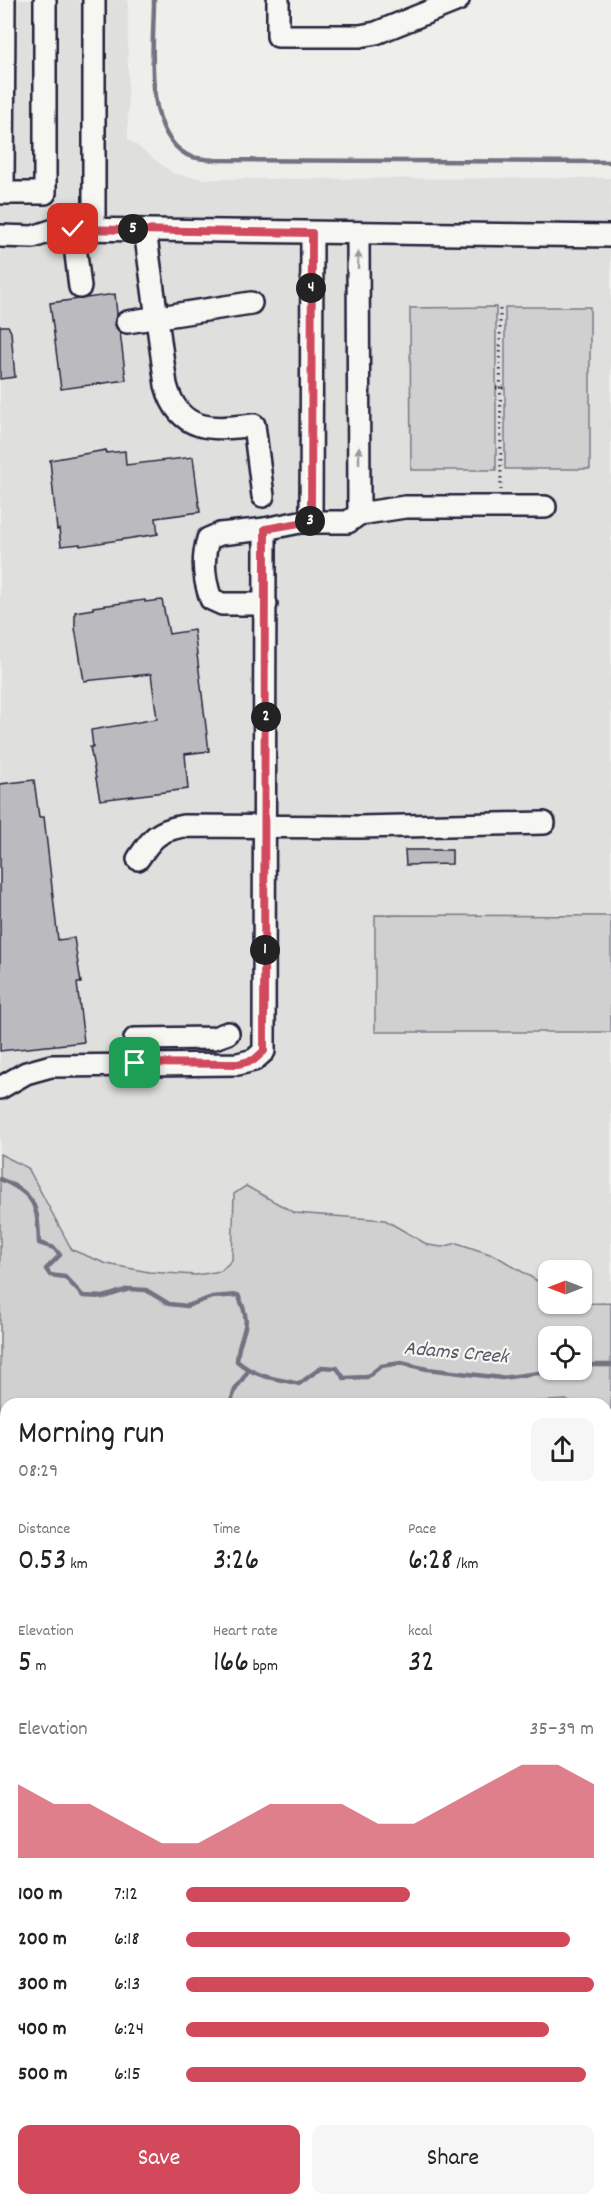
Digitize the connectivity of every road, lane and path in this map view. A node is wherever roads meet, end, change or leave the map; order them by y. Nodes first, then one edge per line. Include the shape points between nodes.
1 (4, 0) edge
2 (45, 0) edge
3 (94, 0) edge
4 (278, 0) edge
5 (458, 0) edge
6 (2, 106) edge
7 (2, 149) edge
8 (2, 193) edge
9 (73, 229) junction
10 (94, 229) junction
11 (145, 230) junction
12 (312, 233) junction
13 (358, 233) junction
14 (0, 236) edge
15 (611, 236) edge
16 (80, 287) dead end
17 (251, 303) dead end
18 (500, 309) dead end
19 (157, 319) junction
20 (127, 322) dead end
21 (263, 496) dead end
22 (501, 497) dead end
23 (545, 507) dead end
24 (359, 514) junction
25 (311, 521) junction
26 (265, 529) junction
27 (266, 604) junction
28 (544, 823) dead end
29 (266, 826) junction
30 (138, 859) dead end
31 (228, 1033) dead end
32 (135, 1063) junction
33 (0, 1089) edge

1 - 6 street
2 - 8 street via 45,193
3 - 10 street
4 - 5 street via 278,36 376,33
6 - 7 street
7 - 8 street
9 - 10 street
9 - 14 street via 33,237
9 - 16 street
10 - 11 street
11 - 12 street
11 - 19 street
12 - 13 street
12 - 25 street
13 - 15 street
24 -> 13 street
17 - 19 street
18 - 22 path
19 - 20 street
19 - 21 street via 171,402 183,418 202,427 254,425
23 - 24 street via 405,507
24 - 25 street via 348,522
25 - 26 street
26 - 27 street
26 - 27 street via 220,534 208,539 203,554 212,599 222,604
27 - 29 street
28 - 29 street
29 - 30 street via 168,829 151,838
29 - 32 street via 264,1051 254,1060 238,1064
31 - 32 street via 214,1038 135,1039
32 - 33 street via 51,1066 26,1073

